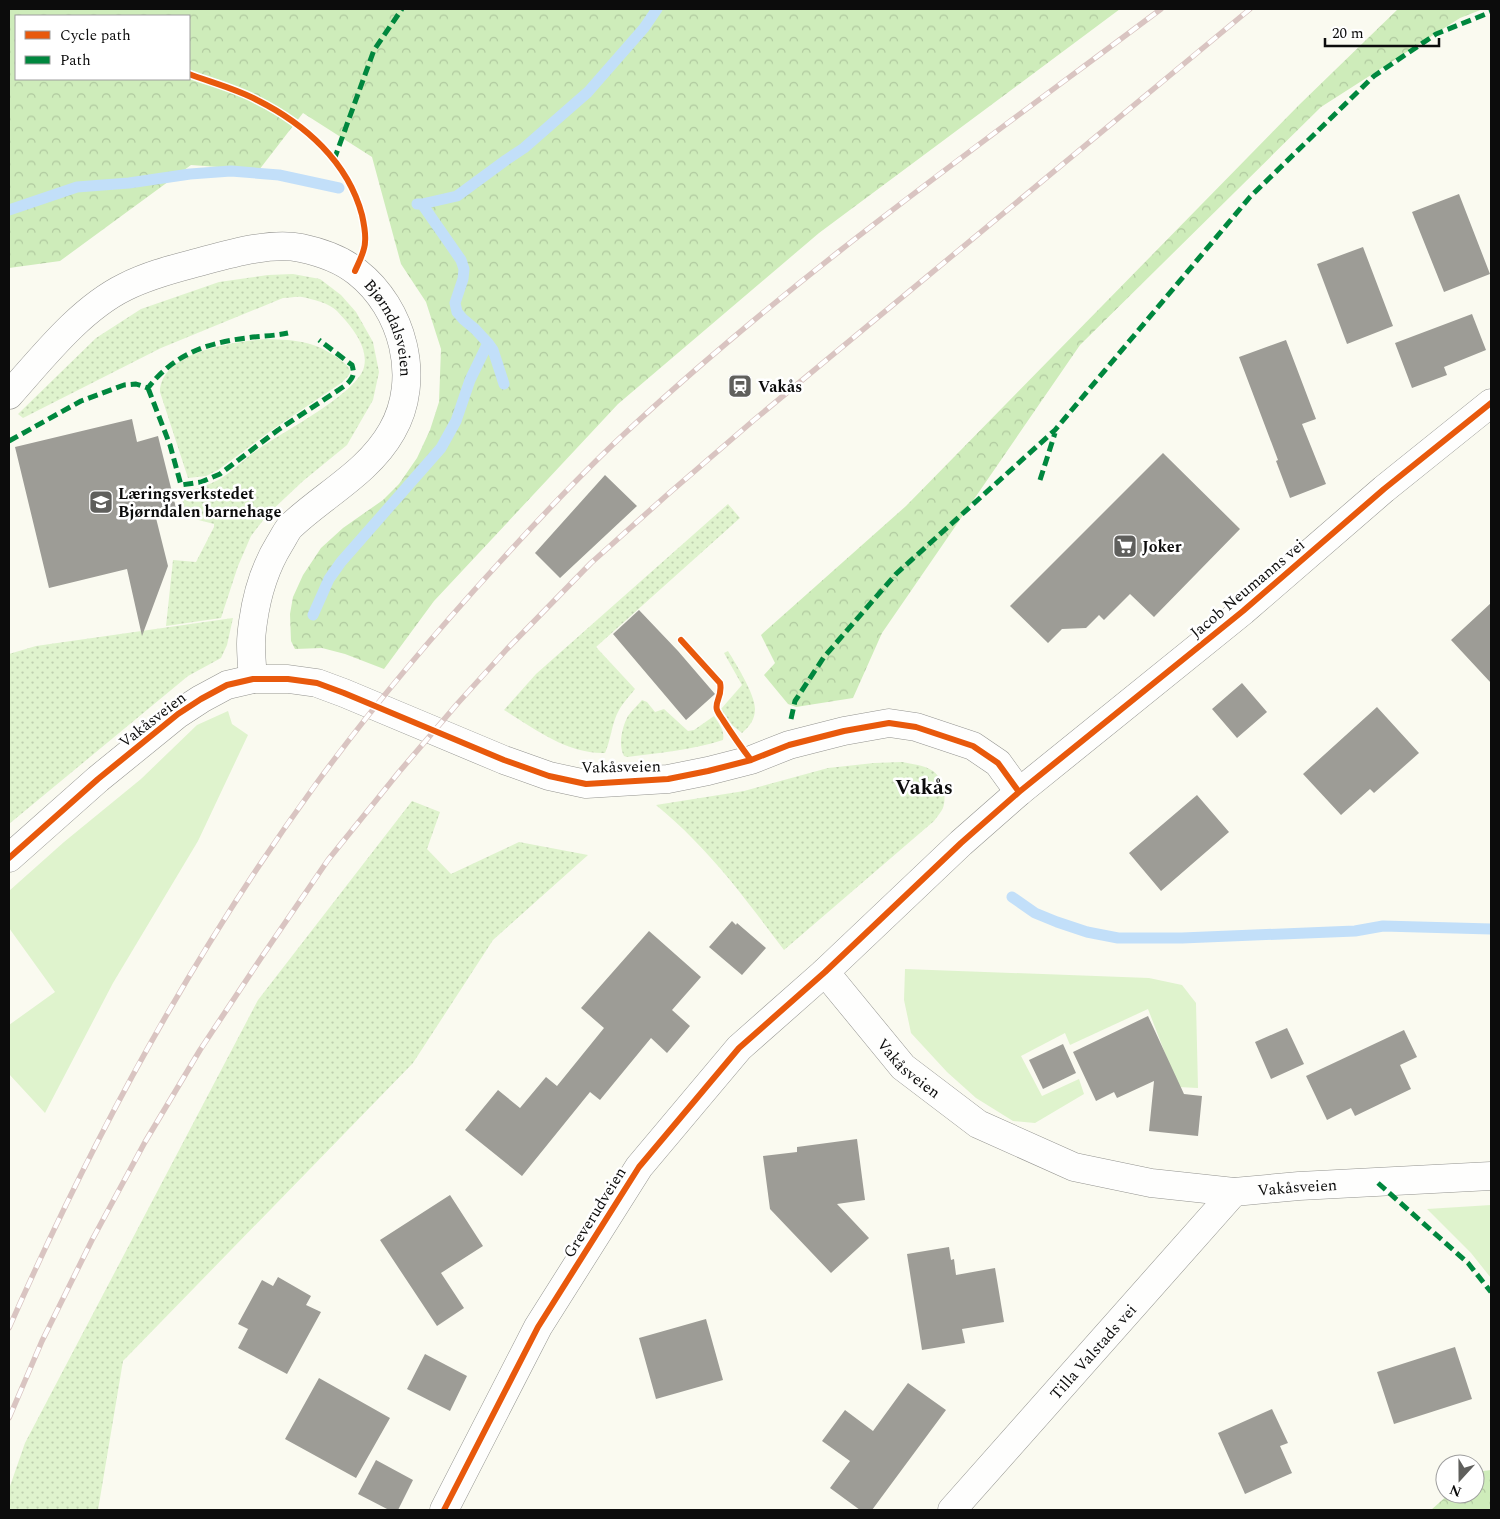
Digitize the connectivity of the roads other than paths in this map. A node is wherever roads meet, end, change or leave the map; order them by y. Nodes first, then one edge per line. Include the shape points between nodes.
1 (9, 395) edge
2 (1491, 402) edge
3 (253, 679) junction
4 (1019, 792) junction
5 (9, 858) edge
6 (825, 972) junction
7 (1491, 1176) edge
8 (1234, 1192) junction
9 (444, 1510) edge
10 (952, 1510) edge

1 - 3 street, Bjørndalsveien via 90,310 123,288 155,274 236,253 272,247 298,247 327,255 355,271 371,285 388,306 401,338 407,373 404,402 392,432 368,463 290,526 270,559 257,597 250,641
2 - 4 street, Jacob Neumanns vei via 1243,611
3 - 4 street, Vakåsveien via 288,678 317,683 504,760 549,776 586,784 676,778 751,760 790,745 844,731 889,723 916,727 972,746 998,763
3 - 5 street, Vakåsveien via 227,685 178,714
4 - 6 street
6 - 8 street, Vakåsveien via 903,1067 978,1124 1074,1167 1151,1183
6 - 9 street, Greverudveien via 739,1048 639,1167 538,1327
7 - 8 street, Vakåsveien
8 - 10 street, Tilla Valstads vei

